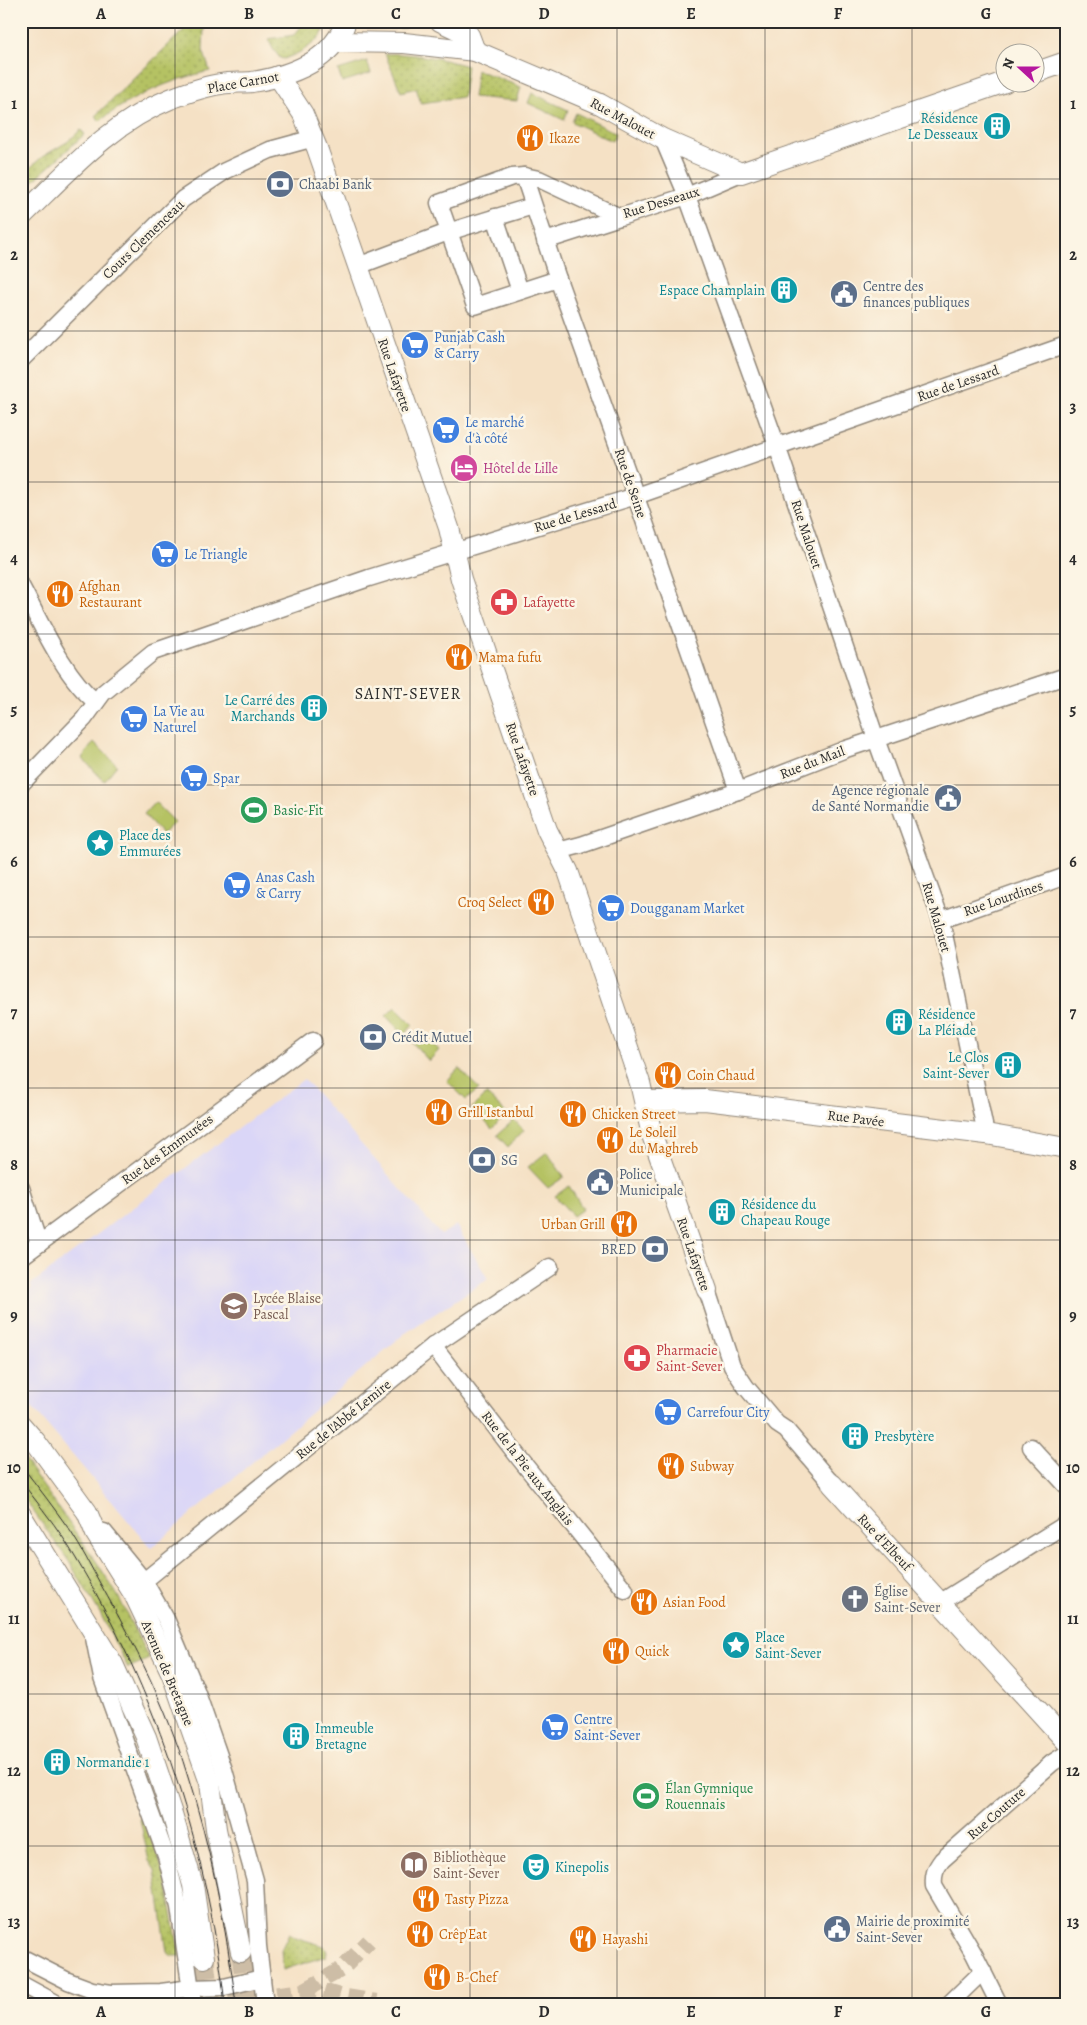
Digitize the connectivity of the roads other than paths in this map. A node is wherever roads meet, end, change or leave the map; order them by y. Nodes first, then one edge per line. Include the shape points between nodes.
1 (346, 21) edge
2 (440, 21) edge
3 (336, 42) junction
4 (475, 51) junction
5 (1066, 62) edge
6 (1044, 69) edge
7 (278, 76) junction
8 (994, 86) edge
9 (314, 138) junction
10 (663, 139) junction
11 (741, 173) junction
12 (524, 176) junction
13 (687, 196) junction
14 (533, 206) junction
15 (21, 217) edge
16 (495, 217) junction
17 (620, 217) junction
18 (448, 232) junction
19 (545, 240) junction
20 (358, 266) junction
21 (558, 279) junction
22 (520, 291) junction
23 (1066, 345) edge
24 (21, 360) edge
25 (777, 446) junction
26 (636, 496) junction
27 (454, 553) junction
28 (21, 586) edge
29 (1066, 676) edge
30 (96, 702) junction
31 (876, 739) junction
32 (21, 784) edge
33 (738, 791) junction
34 (558, 851) junction
35 (1066, 876) edge
36 (941, 920) junction
37 (313, 1041) dead end
38 (645, 1101) junction
39 (986, 1134) junction
40 (1066, 1148) edge
41 (21, 1188) edge
42 (39, 1244) junction
43 (21, 1257) edge
44 (550, 1266) dead end
45 (707, 1290) joint
46 (433, 1346) junction
47 (21, 1425) edge
48 (786, 1430) joint
49 (1031, 1447) dead end
50 (832, 1484) joint
51 (1066, 1485) edge
52 (87, 1512) junction
53 (21, 1515) edge
54 (1066, 1524) edge
55 (144, 1581) junction
56 (625, 1590) dead end
57 (941, 1602) junction
58 (91, 1626) junction
59 (1066, 1741) edge
60 (1066, 1754) edge
61 (241, 1952) tunnel mouth
62 (21, 1957) edge
63 (204, 1958) tunnel mouth
64 (983, 1971) junction
65 (262, 1978) junction
66 (21, 1984) edge
67 (192, 1996) edge
68 (56, 2003) edge
69 (265, 2004) tunnel mouth
70 (949, 2004) edge
71 (999, 2004) edge

1 - 3 street, Place Carnot
2 - 4 street via 469,35
3 - 4 street, Rue Malouet via 404,43
3 - 7 street, Place Carnot via 310,64
4 - 10 street, Rue Malouet via 600,104
5 - 6 street
7 - 9 street, Rue Lafayette via 303,114
7 - 15 street, Place Carnot via 222,84 169,100 118,126
8 - 11 street, Rue Desseaux
9 - 20 street, Rue Lafayette
9 - 24 street, Cours Clemenceau via 270,150 225,172 183,199
10 - 11 street
10 - 13 street, Rue Malouet
11 - 13 street, Rue Desseaux
12 - 14 street, Rue de Seine
12 - 17 street, Rue Desseaux via 539,179
12 - 18 street, Rue Desseaux via 512,177 439,203
13 - 17 street, Rue Desseaux
13 - 25 street, Rue Malouet
14 - 16 street
14 - 19 street, Rue de Seine
16 - 18 street
16 - 22 street
17 - 19 street
18 - 20 street
18 - 22 street via 475,306
19 - 21 street, Rue de Seine
20 - 27 street, Rue Lafayette
21 - 22 street
21 - 26 street, Rue de Seine
23 - 25 street, Rue de Lessard
25 - 26 street, Rue de Lessard
25 - 31 street, Rue Malouet
26 - 27 street, Rue de Lessard
26 - 33 street, Rue de Seine
27 - 30 street, Rue de Lessard via 369,578 153,652 109,687
27 - 34 street, Rue Lafayette via 548,830
28 - 30 street via 81,690
29 - 31 street, Rue du Mail
30 - 32 street via 84,719
31 - 33 street, Rue du Mail
31 - 36 street, Rue Malouet
33 - 34 street, Rue du Mail
34 - 38 street, Rue Lafayette via 568,871
35 - 36 street, Rue Lourdines
36 - 39 street, Rue Malouet
37 - 42 street, Rue des Emmurées
38 - 39 street, Rue Pavée via 705,1100
38 - 45 street, Rue Lafayette via 652,1135
39 - 40 street, Rue Pavée
41 - 42 street
42 - 43 street, Rue des Emmurées
44 - 46 street, Rue de l'Abbé Lemire
45 - 48 street, Rue Lafayette via 732,1366 777,1424
46 - 55 street, Rue de l'Abbé Lemire
46 - 56 street, Rue de la Pie aux Anglais
47 - 52 street, Avenue de Bretagne
48 - 50 street, Rue d'Elbeuf
49 - 51 street
50 - 57 street, Rue d'Elbeuf
52 - 55 street
52 - 61 street, Avenue de Bretagne via 96,1534 135,1596 172,1674 202,1756
53 - 58 street
54 - 57 street
55 - 65 street via 166,1619 196,1690 231,1792 255,1880
57 - 59 street, Rue d'Elbeuf
58 - 63 street via 114,1664 146,1737 193,1885
58 - 67 street via 102,1678 166,1856 179,1907
60 - 64 street, Rue Couture via 935,1869 934,1886
62 - 67 street via 85,1987 111,1993 160,1992
64 - 70 street
64 - 71 street
65 - 67 street
65 - 69 street
66 - 68 street

